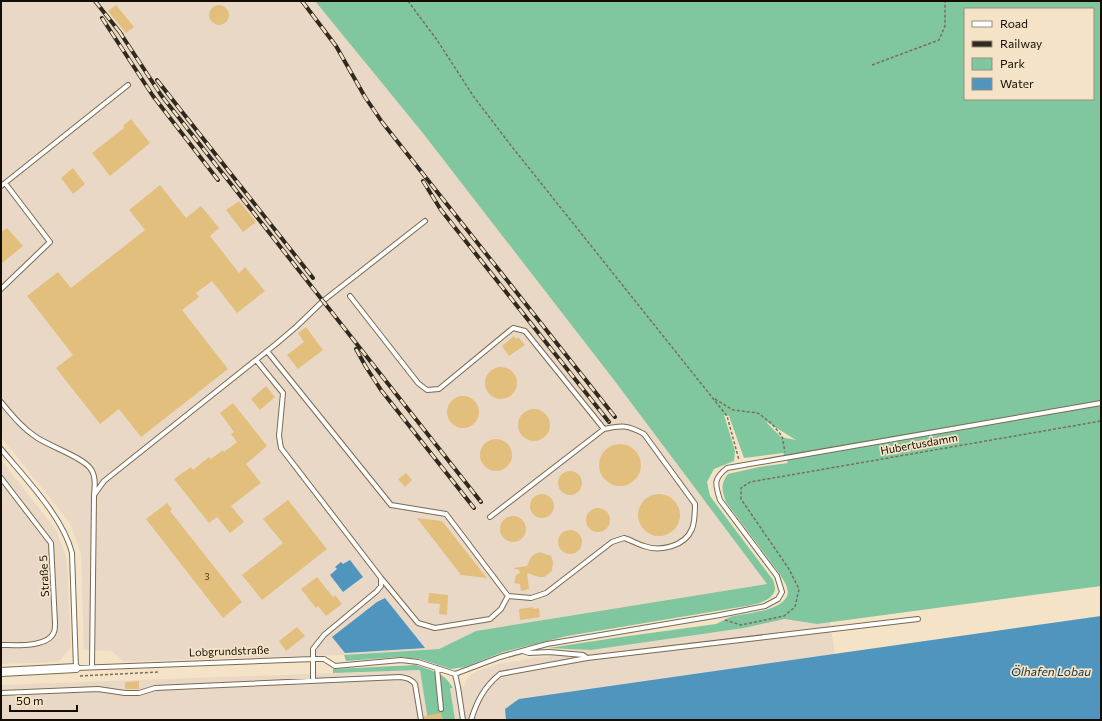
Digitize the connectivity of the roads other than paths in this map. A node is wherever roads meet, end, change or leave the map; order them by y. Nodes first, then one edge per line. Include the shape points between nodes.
1 (128, 85) dead end
2 (3, 184) edge
3 (425, 221) dead end
4 (1, 289) edge
5 (350, 296) dead end
6 (267, 351) junction
7 (256, 360) junction
8 (1, 402) edge
9 (1101, 403) edge
10 (604, 429) junction
11 (1, 449) edge
12 (1, 478) edge
13 (94, 495) junction
14 (490, 517) dead end
15 (381, 578) junction
16 (508, 596) junction
17 (918, 619) dead end
18 (1, 645) edge
19 (522, 650) junction
20 (587, 658) junction
21 (313, 659) junction
22 (92, 667) junction
23 (76, 668) junction
24 (437, 668) junction
25 (1, 672) edge
26 (454, 674) junction
27 (313, 680) junction
28 (1, 693) edge
29 (441, 709) dead end
30 (422, 720) edge
31 (463, 720) edge
32 (471, 720) edge

1 - 2 lane
2 - 4 lane via 50,242
3 - 6 lane via 323,301
5 - 10 lane via 418,383 427,390 439,389 513,328 525,331
6 - 7 lane
6 - 16 lane via 391,504 446,514
7 - 13 lane via 104,481
7 - 15 lane via 283,393 279,436 281,448
8 - 13 lane via 18,422 36,437 90,468 95,477
9 - 19 lane via 727,468 718,476 715,485 720,500 777,576 782,592 778,599 765,606 720,615 567,640
10 - 14 lane
10 - 16 lane via 617,426 632,427 644,434 695,504 692,529 684,540 673,547 645,547 624,538 612,542 546,593 531,598
11 - 23 lane via 47,505 69,540 72,553
12 - 18 lane, Straße 5 via 51,543 55,623 54,632 49,640 40,644
13 - 22 lane
15 - 16 lane via 418,623 435,628 490,619 501,609
15 - 21 lane via 381,586 377,591 324,635 313,649
17 - 20 lane
19 - 20 lane via 530,653 583,654
19 - 26 lane
20 - 32 lane via 500,674 483,692
21 - 22 lane, Lobgrundstraße
21 - 24 lane, Lobgrundstraße via 324,660 335,666 402,660
21 - 27 lane
22 - 23 lane, Lobgrundstraße
23 - 25 street, Lobgrundstraße
24 - 26 lane, Lobgrundstraße
24 - 29 lane
26 - 31 lane
27 - 28 lane via 155,688 125,693 98,689
27 - 30 lane via 407,678 415,684

